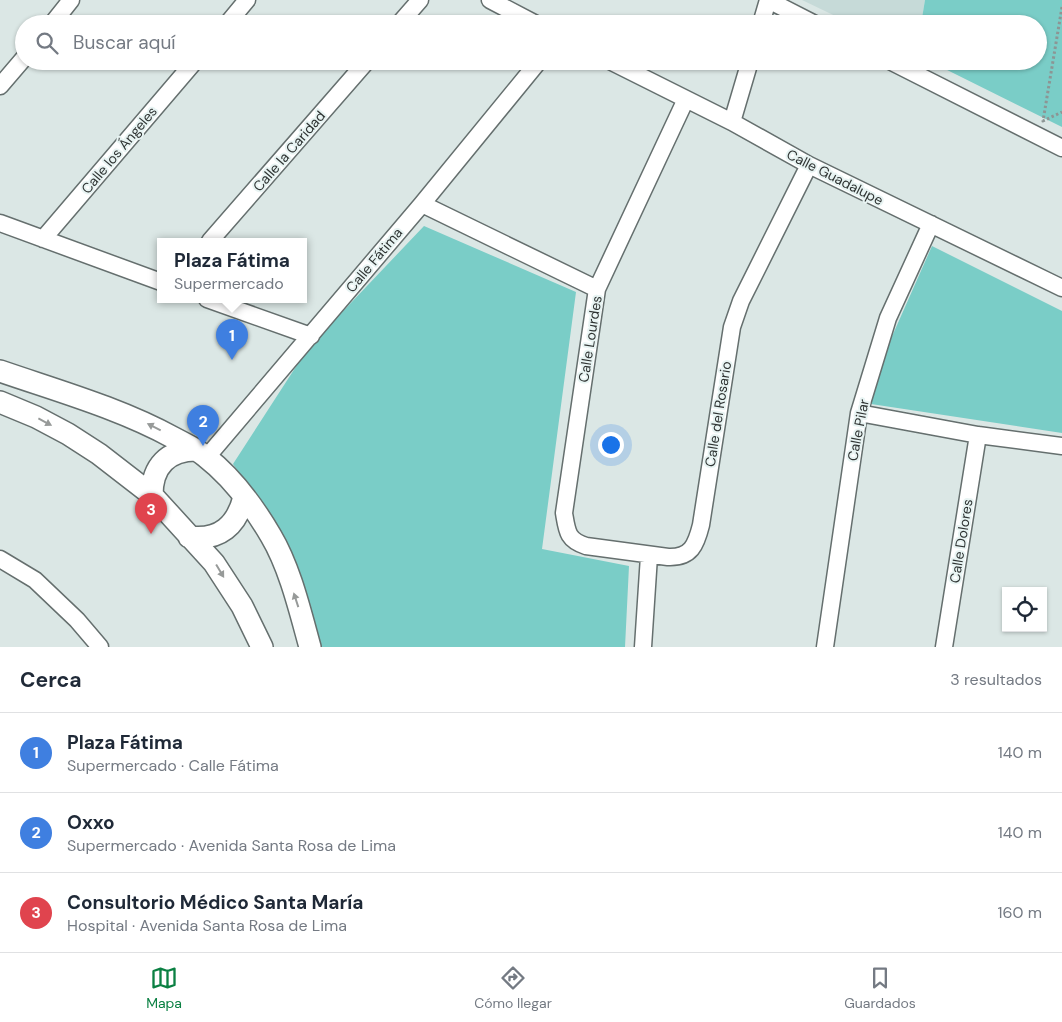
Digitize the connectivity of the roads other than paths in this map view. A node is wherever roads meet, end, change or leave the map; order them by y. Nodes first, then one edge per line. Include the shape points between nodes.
1 (72, 0) edge
2 (247, 0) edge
3 (420, 0) edge
4 (490, 0) edge
5 (768, 0) edge
6 (60, 15) edge
7 (234, 15) edge
8 (407, 15) edge
9 (519, 15) edge
10 (764, 15) edge
11 (797, 15) edge
12 (15, 68) edge
13 (187, 70) edge
14 (359, 70) edge
15 (532, 70) edge
16 (628, 70) edge
17 (747, 70) edge
18 (908, 70) edge
19 (0, 86) edge
20 (686, 99) junction
21 (732, 122) junction
22 (1062, 148) edge
23 (809, 165) junction
24 (422, 204) junction
25 (0, 223) edge
26 (931, 224) junction
27 (213, 238) edge
28 (43, 239) junction
29 (157, 281) edge
30 (1062, 288) edge
31 (597, 289) junction
32 (218, 303) edge
33 (311, 336) junction
34 (0, 371) edge
35 (0, 402) edge
36 (859, 413) junction
37 (978, 435) junction
38 (1062, 446) edge
39 (201, 453) junction
40 (152, 495) junction
41 (244, 496) junction
42 (569, 536) joint
43 (189, 537) junction
44 (648, 556) junction
45 (0, 559) edge
46 (100, 647) edge
47 (262, 647) edge
48 (310, 647) edge
49 (643, 647) edge
50 (825, 647) edge
51 (944, 647) edge

1 - 6 street
2 - 7 street
3 - 8 street
4 - 9 street
5 - 10 street
5 - 11 street
12 - 19 street
13 - 28 street, Calle los Ángeles
14 - 27 street, Calle la Caridad
15 - 24 street, Calle Fátima
16 - 20 street, Calle Guadalupe
17 - 21 street
18 - 22 street
20 - 21 street, Calle Guadalupe
20 - 31 street, Calle Lourdes
21 - 23 street, Calle Guadalupe
23 - 26 street, Calle Guadalupe
23 - 44 street, Calle del Rosario via 741,301 732,327 698,538 693,548 678,558
24 - 31 street
24 - 33 street, Calle Fátima
25 - 28 street
26 - 30 street, Calle Guadalupe
26 - 36 street, Calle Pilar via 888,318
28 - 29 street
31 - 42 street, Calle Lourdes via 564,513
32 - 33 street
33 - 39 street, Calle Fátima
39 -> 34 street via 149,424
35 -> 40 street via 68,434
36 - 37 street
36 - 50 street, Calle Pilar
37 - 38 street
37 - 51 street, Calle Dolores
39 - 40 street via 178,452 163,462 154,477
39 - 41 street
40 - 43 street
41 - 43 street via 237,517 224,530 208,537
48 -> 41 street via 283,563 271,537
42 - 44 street, Calle del Rosario via 586,546
43 -> 47 street via 214,563 242,606
44 - 49 street
45 - 46 street via 35,580

